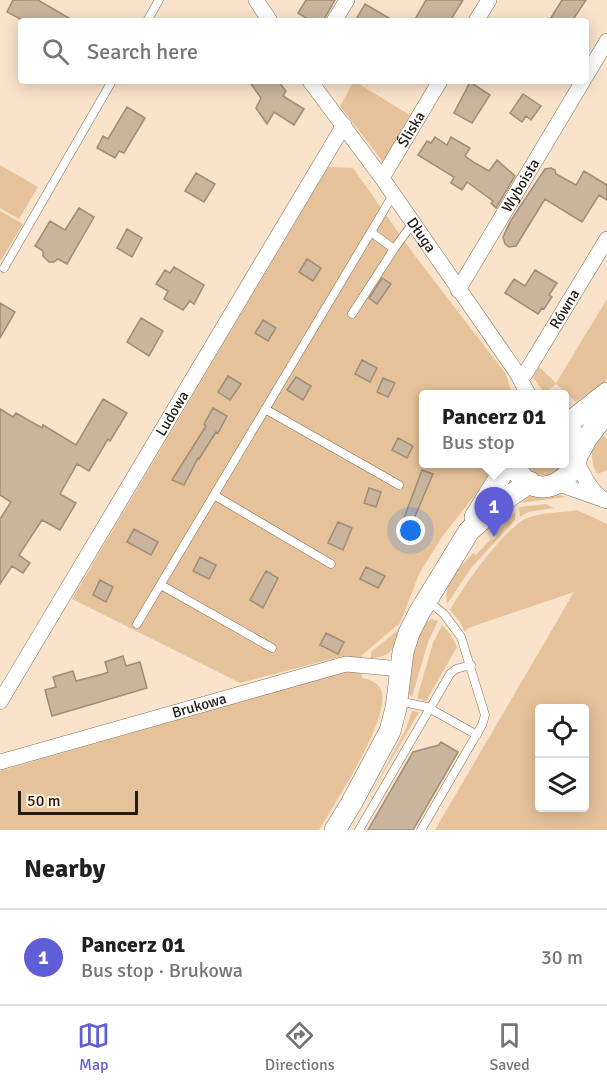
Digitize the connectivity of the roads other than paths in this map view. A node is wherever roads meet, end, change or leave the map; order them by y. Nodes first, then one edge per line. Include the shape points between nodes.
1 (159, 0) edge
2 (256, 0) edge
3 (347, 0) edge
4 (489, 0) edge
5 (149, 18) edge
6 (268, 18) edge
7 (336, 18) edge
8 (478, 18) edge
9 (607, 41) edge
10 (589, 71) edge
11 (110, 84) edge
12 (312, 84) edge
13 (438, 84) edge
14 (581, 84) edge
15 (344, 125) junction
16 (382, 178) junction
17 (393, 195) junction
18 (413, 223) junction
19 (371, 232) junction
20 (607, 238) edge
21 (394, 249) junction
22 (4, 268) dead end
23 (458, 290) junction
24 (352, 314) dead end
25 (520, 377) junction
26 (526, 390) edge
27 (607, 393) edge
28 (265, 409) junction
29 (607, 412) edge
30 (569, 421) edge
31 (569, 428) edge
32 (579, 457) junction
33 (505, 468) edge
34 (516, 468) edge
35 (530, 482) junction
36 (558, 484) junction
37 (399, 485) dead end
38 (214, 495) junction
39 (605, 500) edge
40 (469, 531) junction
41 (331, 564) dead end
42 (160, 585) junction
43 (427, 600) junction
44 (137, 624) dead end
45 (272, 648) dead end
46 (471, 664) junction
47 (400, 669) junction
48 (397, 700) junction
49 (0, 702) edge
50 (430, 709) junction
51 (477, 735) junction
52 (0, 762) edge
53 (335, 830) edge
54 (359, 830) edge
55 (421, 830) edge

1 - 5 lane
2 - 6 street
3 - 7 street
4 - 8 street
9 - 10 street
11 - 22 lane
12 - 15 street, Długa
13 - 16 street, Śliska
14 - 23 street, Wyboista
15 - 16 street, Długa
15 - 49 street, Ludowa
16 - 17 street, Długa
17 - 18 street, Długa
17 - 19 lane
18 - 21 lane
18 - 23 street, Długa
19 - 21 lane
19 - 28 lane
20 - 25 street, Równa
21 - 24 lane
23 - 25 street, Długa
25 - 26 street, Długa
27 - 30 street
28 - 37 lane
28 - 38 lane
29 - 32 street via 586,439
31 - 32 street via 576,436
32 - 36 street via 570,476
32 - 39 street via 586,481
33 - 40 street
34 - 35 street
35 - 36 street via 541,486
35 - 40 street via 509,495
36 - 39 street
38 - 41 lane
38 - 42 lane
40 - 43 street
42 - 44 lane
42 - 45 lane
43 - 46 lane via 457,630
43 - 47 street via 409,633
46 - 50 lane via 453,671
46 - 51 lane via 485,715
47 - 48 street
47 - 52 street, Brukowa via 346,664
48 - 50 lane
48 - 53 street via 390,731
50 - 51 lane
50 - 54 lane
51 - 55 lane

